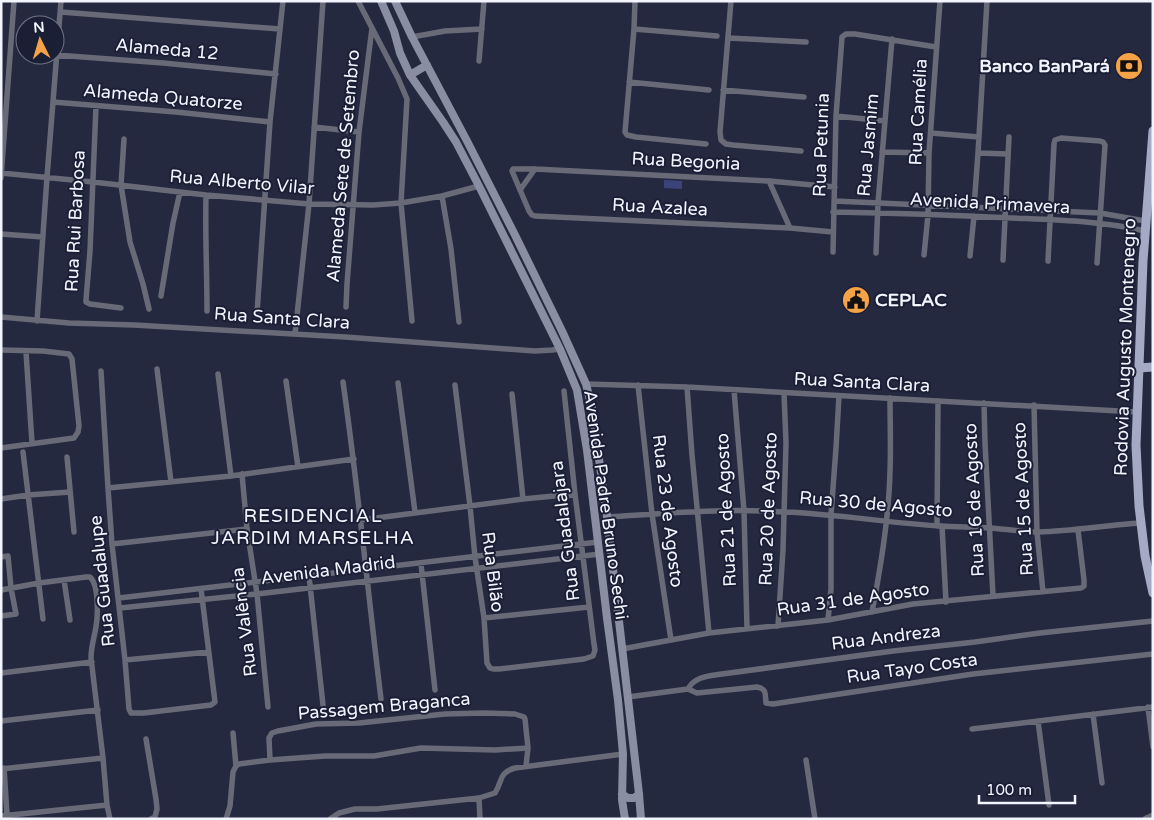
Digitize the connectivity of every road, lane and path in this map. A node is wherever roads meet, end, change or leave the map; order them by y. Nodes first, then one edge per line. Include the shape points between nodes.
1 (14, 1) edge
2 (62, 1) edge
3 (283, 1) edge
4 (324, 1) edge
5 (358, 1) edge
6 (381, 1) edge
7 (395, 1) edge
8 (484, 1) edge
9 (635, 1) edge
10 (731, 1) edge
11 (940, 1) edge
12 (987, 1) edge
13 (61, 12) junction
14 (61, 15) edge
15 (372, 28) junction
16 (280, 29) junction
17 (482, 29) junction
18 (634, 29) junction
19 (717, 36) dead end
20 (412, 37) junction
21 (728, 38) junction
22 (892, 39) junction
23 (806, 42) dead end
24 (936, 47) junction
25 (65, 56) edge
26 (479, 61) dead end
27 (55, 65) edge
28 (427, 65) junction
29 (276, 74) junction
30 (410, 74) junction
31 (629, 82) junction
32 (709, 90) dead end
33 (723, 90) junction
34 (804, 98) dead end
35 (53, 102) junction
36 (96, 106) junction
37 (4, 112) edge
38 (836, 116) junction
39 (885, 121) junction
40 (270, 122) junction
41 (314, 128) junction
42 (1153, 131) edge
43 (359, 132) junction
44 (931, 133) junction
45 (1009, 137) dead end
46 (979, 138) junction
47 (124, 139) dead end
48 (706, 144) dead end
49 (802, 151) dead end
50 (882, 152) junction
51 (929, 153) junction
52 (978, 153) junction
53 (1008, 154) junction
54 (1151, 164) edge
55 (535, 169) junction
56 (512, 172) joint
57 (2, 173) edge
58 (47, 177) junction
59 (1, 178) edge
60 (769, 181) junction
61 (93, 182) junction
62 (121, 185) junction
63 (480, 186) junction
64 (835, 187) junction
65 (520, 190) junction
66 (180, 192) junction
67 (206, 195) junction
68 (442, 196) junction
69 (266, 201) junction
70 (834, 202) junction
71 (401, 203) junction
72 (878, 203) junction
73 (309, 204) junction
74 (353, 205) junction
75 (929, 206) junction
76 (974, 208) junction
77 (1006, 209) junction
78 (834, 212) junction
79 (878, 212) junction
80 (1051, 212) junction
81 (1100, 213) junction
82 (928, 215) junction
83 (974, 216) junction
84 (1005, 218) junction
85 (1051, 220) junction
86 (1145, 221) junction
87 (1099, 223) junction
88 (790, 228) junction
89 (1145, 231) junction
90 (833, 232) junction
91 (1, 234) edge
92 (43, 237) junction
93 (833, 252) dead end
94 (876, 253) dead end
95 (924, 255) dead end
96 (970, 256) dead end
97 (1002, 260) dead end
98 (1048, 262) dead end
99 (1097, 263) dead end
100 (161, 296) dead end
101 (346, 307) dead end
102 (121, 308) dead end
103 (149, 309) dead end
104 (207, 311) dead end
105 (257, 313) dead end
106 (1, 317) edge
107 (37, 320) junction
108 (412, 321) dead end
109 (459, 322) dead end
110 (296, 334) junction
111 (560, 348) junction
112 (1, 350) edge
113 (26, 352) junction
114 (1153, 367) edge
115 (1139, 368) junction
116 (157, 369) dead end
117 (101, 371) dead end
118 (218, 374) dead end
119 (286, 381) dead end
120 (343, 382) dead end
121 (398, 383) dead end
122 (586, 384) junction
123 (455, 385) dead end
124 (638, 385) junction
125 (687, 387) junction
126 (734, 390) junction
127 (564, 391) dead end
128 (784, 393) junction
129 (512, 394) dead end
130 (839, 396) junction
131 (890, 398) junction
132 (938, 401) junction
133 (984, 403) junction
134 (1034, 405) junction
135 (1137, 412) junction
136 (32, 443) junction
137 (1, 448) edge
138 (23, 452) dead end
139 (67, 457) dead end
140 (354, 459) junction
141 (298, 467) junction
142 (242, 474) junction
143 (231, 476) junction
144 (171, 482) junction
145 (108, 488) junction
146 (70, 492) junction
147 (575, 494) junction
148 (28, 495) junction
149 (1, 499) edge
150 (523, 499) junction
151 (470, 506) junction
152 (697, 511) junction
153 (744, 511) junction
154 (415, 512) junction
155 (784, 512) junction
156 (652, 514) junction
157 (831, 515) junction
158 (607, 517) junction
159 (360, 520) junction
160 (886, 520) junction
161 (1141, 523) junction
162 (939, 526) junction
163 (990, 528) junction
164 (247, 529) junction
165 (1078, 530) junction
166 (74, 532) dead end
167 (1037, 532) junction
168 (598, 542) junction
169 (112, 544) junction
170 (582, 544) junction
171 (600, 554) junction
172 (583, 556) junction
173 (1, 557) edge
174 (475, 557) junction
175 (421, 564) junction
176 (476, 568) junction
177 (366, 570) junction
178 (422, 574) junction
179 (310, 576) junction
180 (64, 580) junction
181 (367, 581) junction
182 (254, 582) junction
183 (39, 583) junction
184 (311, 587) junction
185 (11, 588) junction
186 (201, 589) junction
187 (1, 590) edge
188 (1043, 592) junction
189 (1153, 593) edge
190 (256, 594) junction
191 (993, 596) junction
192 (119, 598) junction
193 (203, 599) junction
194 (946, 602) junction
195 (589, 607) junction
196 (120, 608) junction
197 (872, 612) junction
198 (1, 616) edge
199 (484, 618) junction
200 (43, 619) dead end
201 (70, 620) dead end
202 (828, 620) junction
203 (1153, 621) edge
204 (778, 626) junction
205 (747, 628) junction
206 (709, 633) junction
207 (672, 640) junction
208 (622, 649) junction
209 (209, 652) junction
210 (1153, 654) edge
211 (584, 659) joint
212 (125, 660) junction
213 (92, 662) junction
214 (1, 673) edge
215 (688, 689) junction
216 (435, 690) dead end
217 (628, 697) junction
218 (381, 698) dead end
219 (324, 705) dead end
220 (268, 707) dead end
221 (1150, 707) edge
222 (98, 710) junction
223 (1093, 714) junction
224 (1, 721) edge
225 (1038, 721) junction
226 (972, 729) dead end
227 (234, 733) dead end
228 (146, 739) dead end
229 (1153, 747) edge
230 (528, 748) junction
231 (624, 754) junction
232 (103, 758) junction
233 (270, 760) junction
234 (806, 760) dead end
235 (236, 766) junction
236 (526, 766) junction
237 (2, 768) edge
238 (1102, 783) dead end
239 (622, 794) junction
240 (639, 794) junction
241 (479, 798) junction
242 (107, 805) junction
243 (1049, 805) dead end
244 (629, 808) junction
245 (4, 815) edge
246 (640, 816) edge
247 (1153, 816) edge
248 (110, 819) edge
249 (151, 819) edge
250 (226, 819) edge
251 (330, 819) edge
252 (480, 819) edge
253 (625, 819) edge
254 (815, 819) edge
255 (1146, 819) edge

1 - 37 street
2 - 13 street
3 - 16 street
4 - 41 street
5 - 15 street
6 - 30 main road, Avenida Padre Bruno Sechi
7 - 20 main road, Avenida Padre Bruno Sechi
8 - 17 street
9 - 18 street
10 - 21 street
11 - 24 street, Rua Camélia
12 - 46 street
13 - 14 street
13 - 16 street
15 - 43 street, Alameda Sete de Setembro
15 - 71 street via 407,99
16 - 29 street
17 - 20 street
17 - 26 street
18 - 19 street
18 - 31 street
20 - 28 main road, Avenida Padre Bruno Sechi
21 - 23 street
21 - 33 street
22 - 24 street
22 - 38 street, Rua Petunia via 855,34 843,36
22 - 39 street, Rua Jasmim
24 - 44 street, Rua Camélia
25 - 29 street, Alameda 12
27 - 35 street
28 - 30 main road
28 - 122 main road, Avenida Padre Bruno Sechi
29 - 40 street
30 - 63 main road, Avenida Padre Bruno Sechi via 456,142
31 - 32 street
31 - 48 street via 627,134
33 - 34 street
33 - 49 street via 720,132 723,143
35 - 36 street, Alameda Quatorze
35 - 58 street
36 - 40 street, Alameda Quatorze
36 - 61 street, Rua Rui Barbosa
37 - 57 street
38 - 39 street
38 - 64 street, Rua Petunia
39 - 50 street, Rua Jasmim
40 - 69 street
41 - 43 street
41 - 73 street
42 - 54 main road, Rodovia Augusto Montenegro
43 - 74 street, Alameda Sete de Setembro
44 - 46 street
44 - 51 street, Rua Camélia
45 - 53 street
46 - 52 street
47 - 62 street
50 - 51 street
50 - 72 street, Rua Jasmim
51 - 75 street, Rua Camélia
52 - 53 street
52 - 76 street
53 - 77 street
54 - 86 main road, Rodovia Augusto Montenegro
55 - 56 street, Rua Begonia via 516,168
55 - 60 street, Rua Begonia
55 - 65 street
56 - 65 street, Rua Azalea
57 - 58 street, Rua Alberto Vilar
57 - 59 street
58 - 61 street, Rua Alberto Vilar
58 - 92 street
60 - 64 street, Rua Begonia
60 - 88 street
61 - 62 street, Rua Alberto Vilar
61 - 102 street, Rua Rui Barbosa via 86,302
62 - 66 street, Rua Alberto Vilar
62 - 103 street via 130,242
63 - 68 street, Rua Alberto Vilar
63 - 111 main road, Avenida Padre Bruno Sechi
64 - 70 street, Rua Petunia
65 - 88 street, Rua Azalea via 529,211 535,216
66 - 67 street, Rua Alberto Vilar
66 - 100 street
67 - 69 street, Rua Alberto Vilar
67 - 104 street
68 - 71 street, Rua Alberto Vilar
68 - 109 street
69 - 73 street, Rua Alberto Vilar
69 - 105 street
70 - 72 street, Avenida Primavera
70 - 78 street, Rua Petunia
71 - 74 street, Rua Alberto Vilar
71 - 108 street
72 - 75 street, Avenida Primavera
72 - 79 street, Rua Jasmim
73 - 74 street, Rua Alberto Vilar
73 - 110 street
74 - 101 street, Alameda Sete de Setembro
75 - 76 street, Avenida Primavera
75 - 82 street, Rua Camélia
76 - 77 street, Avenida Primavera
77 - 80 street, Avenida Primavera
77 - 84 street
78 - 79 street, Avenida Primavera
78 - 90 street, Rua Petunia
79 - 82 street, Avenida Primavera
79 - 94 street, Rua Jasmim
80 - 81 street, Avenida Primavera
80 - 81 street via 1054,144 1061,138 1103,142
80 - 85 street
81 - 86 street, Avenida Primavera
81 - 87 street
82 - 83 street, Avenida Primavera
82 - 95 street, Rua Camélia
83 - 84 street, Avenida Primavera
83 - 96 street
84 - 85 street, Avenida Primavera
84 - 97 street
85 - 87 street, Avenida Primavera
85 - 98 street
86 - 89 main road, Rodovia Augusto Montenegro
87 - 89 street, Avenida Primavera
87 - 99 street
88 - 90 street, Rua Azalea
89 - 115 main road, Rodovia Augusto Montenegro
90 - 93 street, Rua Petunia
91 - 92 street
92 - 107 street
106 - 107 street, Rua Santa Clara
107 - 110 street, Rua Santa Clara
110 - 111 street, Rua Santa Clara via 535,351
111 - 168 main road, Avenida Padre Bruno Sechi via 578,398
112 - 113 street
113 - 136 street
113 - 136 street via 69,354 74,368 79,426 76,436 69,439
114 - 115 main road
115 - 135 main road, Rodovia Augusto Montenegro
116 - 144 street
117 - 145 street, Rua Guadalupe
118 - 143 street
119 - 141 street
120 - 140 street
121 - 154 street
122 - 124 street, Rua Santa Clara
122 - 158 main road, Avenida Padre Bruno Sechi
123 - 151 street, Rua Bilão
124 - 125 street, Rua Santa Clara
124 - 156 street, Rua 23 de Agosto
125 - 126 street, Rua Santa Clara
125 - 152 street
126 - 128 street, Rua Santa Clara
126 - 153 street, Rua 21 de Agosto
127 - 147 street, Rua Guadalajara
128 - 130 street, Rua Santa Clara
128 - 155 street, Rua 20 de Agosto
129 - 150 street
130 - 131 street, Rua Santa Clara
130 - 157 street
131 - 132 street, Rua Santa Clara
131 - 160 street
132 - 133 street, Rua Santa Clara
132 - 162 street
133 - 134 street, Rua Santa Clara
133 - 163 street, Rua 16 de Agosto
134 - 135 street, Rua Santa Clara
134 - 167 street, Rua 15 de Agosto
135 - 161 main road, Rodovia Augusto Montenegro via 1136,476
136 - 137 street
138 - 148 street
139 - 146 street
140 - 141 street
140 - 159 street
141 - 142 street
142 - 143 street
142 - 164 street, Rua Valência
143 - 144 street
144 - 145 street
145 - 169 street, Rua Guadalupe
146 - 148 street
146 - 166 street
147 - 150 street
147 - 170 street, Rua Guadalajara
148 - 149 street
148 - 183 street
150 - 151 street
151 - 154 street
151 - 174 street, Rua Bilão
152 - 153 street, Rua 30 de Agosto
152 - 156 street, Rua 30 de Agosto
152 - 206 street
153 - 155 street, Rua 30 de Agosto
153 - 205 street, Rua 21 de Agosto
154 - 159 street
155 - 157 street, Rua 30 de Agosto
155 - 204 street, Rua 20 de Agosto
156 - 158 street, Rua 30 de Agosto
156 - 207 street, Rua 23 de Agosto
157 - 160 street, Rua 30 de Agosto
157 - 202 street
158 - 208 main road, Avenida Padre Bruno Sechi
159 - 177 street
160 - 162 street, Rua 30 de Agosto
160 - 197 street
161 - 165 street, Rua 30 de Agosto
161 - 189 main road, Rodovia Augusto Montenegro
162 - 163 street, Rua 30 de Agosto
162 - 194 street
163 - 167 street, Rua 30 de Agosto
163 - 191 street, Rua 16 de Agosto
164 - 169 street
164 - 182 street, Rua Valência
165 - 167 street, Rua 30 de Agosto
165 - 188 street, Rua 31 de Agosto via 1084,586
167 - 188 street, Rua 15 de Agosto
168 - 170 street, Avenida Madrid
168 - 171 main road, Avenida Padre Bruno Sechi
169 - 192 street, Rua Guadalupe
170 - 172 street, Rua Guadalajara
170 - 174 street, Avenida Madrid
171 - 172 street, Avenida Madrid
171 - 231 main road, Avenida Padre Bruno Sechi
172 - 176 street, Avenida Madrid
172 - 195 street, Rua Guadalajara
173 - 185 street via 8,556
174 - 175 street, Avenida Madrid
174 - 176 street, Rua Bilão
175 - 177 street, Avenida Madrid
175 - 178 street
176 - 178 street, Avenida Madrid
176 - 199 street, Rua Bilão
177 - 179 street, Avenida Madrid
177 - 181 street
178 - 181 street, Avenida Madrid
178 - 216 street
179 - 182 street, Avenida Madrid
179 - 184 street
180 - 183 street
180 - 201 street
180 - 213 street via 90,577 93,580 97,615
181 - 184 street, Avenida Madrid
181 - 218 street
182 - 186 street, Avenida Madrid
182 - 190 street, Rua Valência
183 - 185 street
183 - 200 street
184 - 190 street, Avenida Madrid
184 - 219 street
185 - 187 street
185 - 198 street via 16,614
186 - 192 street, Avenida Madrid
186 - 193 street
188 - 191 street, Rua 31 de Agosto
190 - 193 street, Avenida Madrid
190 - 220 street, Rua Valência
191 - 194 street, Rua 31 de Agosto
192 - 196 street, Rua Guadalupe
193 - 196 street, Avenida Madrid
193 - 209 street
194 - 197 street, Rua 31 de Agosto
195 - 199 street
195 - 211 street, Rua Guadalajara via 595,650 593,656
196 - 212 street, Rua Guadalupe
197 - 202 street, Rua 31 de Agosto
199 - 211 street, Rua Bilão via 490,668
202 - 204 street, Rua 31 de Agosto
203 - 215 street, Rua Andreza via 722,674 701,678
204 - 205 street, Rua 31 de Agosto
205 - 206 street, Rua 31 de Agosto
206 - 207 street, Rua 31 de Agosto
207 - 208 street, Rua 31 de Agosto
208 - 217 main road, Avenida Padre Bruno Sechi
209 - 212 street
209 - 212 street, Rua Guadalupe via 215,702 211,706 144,713 131,713 129,709
210 - 215 street, Rua Tayo Costa via 973,674 778,704 767,704 764,691 757,687 697,693
213 - 214 street
213 - 222 street
215 - 217 street, Rua Andreza
217 - 240 main road, Avenida Padre Bruno Sechi
221 - 223 street
221 - 229 street
222 - 224 street
222 - 232 street
223 - 225 street
223 - 238 street
225 - 226 street
225 - 243 street
227 - 235 street
228 - 249 street via 156,799 156,814
230 - 233 street via 421,748 366,756
230 - 233 street, Passagem Braganca via 524,717 466,713 316,724 272,732 269,738
230 - 236 street
231 - 236 street
231 - 239 main road, Avenida Padre Bruno Sechi
232 - 237 street
232 - 242 street
233 - 235 street
234 - 254 street
235 - 250 street
236 - 241 street via 507,770 495,793
237 - 245 street
239 - 240 main road via 628,798
239 - 244 main road, Avenida Padre Bruno Sechi
240 - 246 main road, Avenida Padre Bruno Sechi
241 - 251 street via 355,809
241 - 252 street
242 - 245 street
242 - 248 street
244 - 246 main road via 636,807
244 - 253 main road, Avenida Padre Bruno Sechi
247 - 255 street

